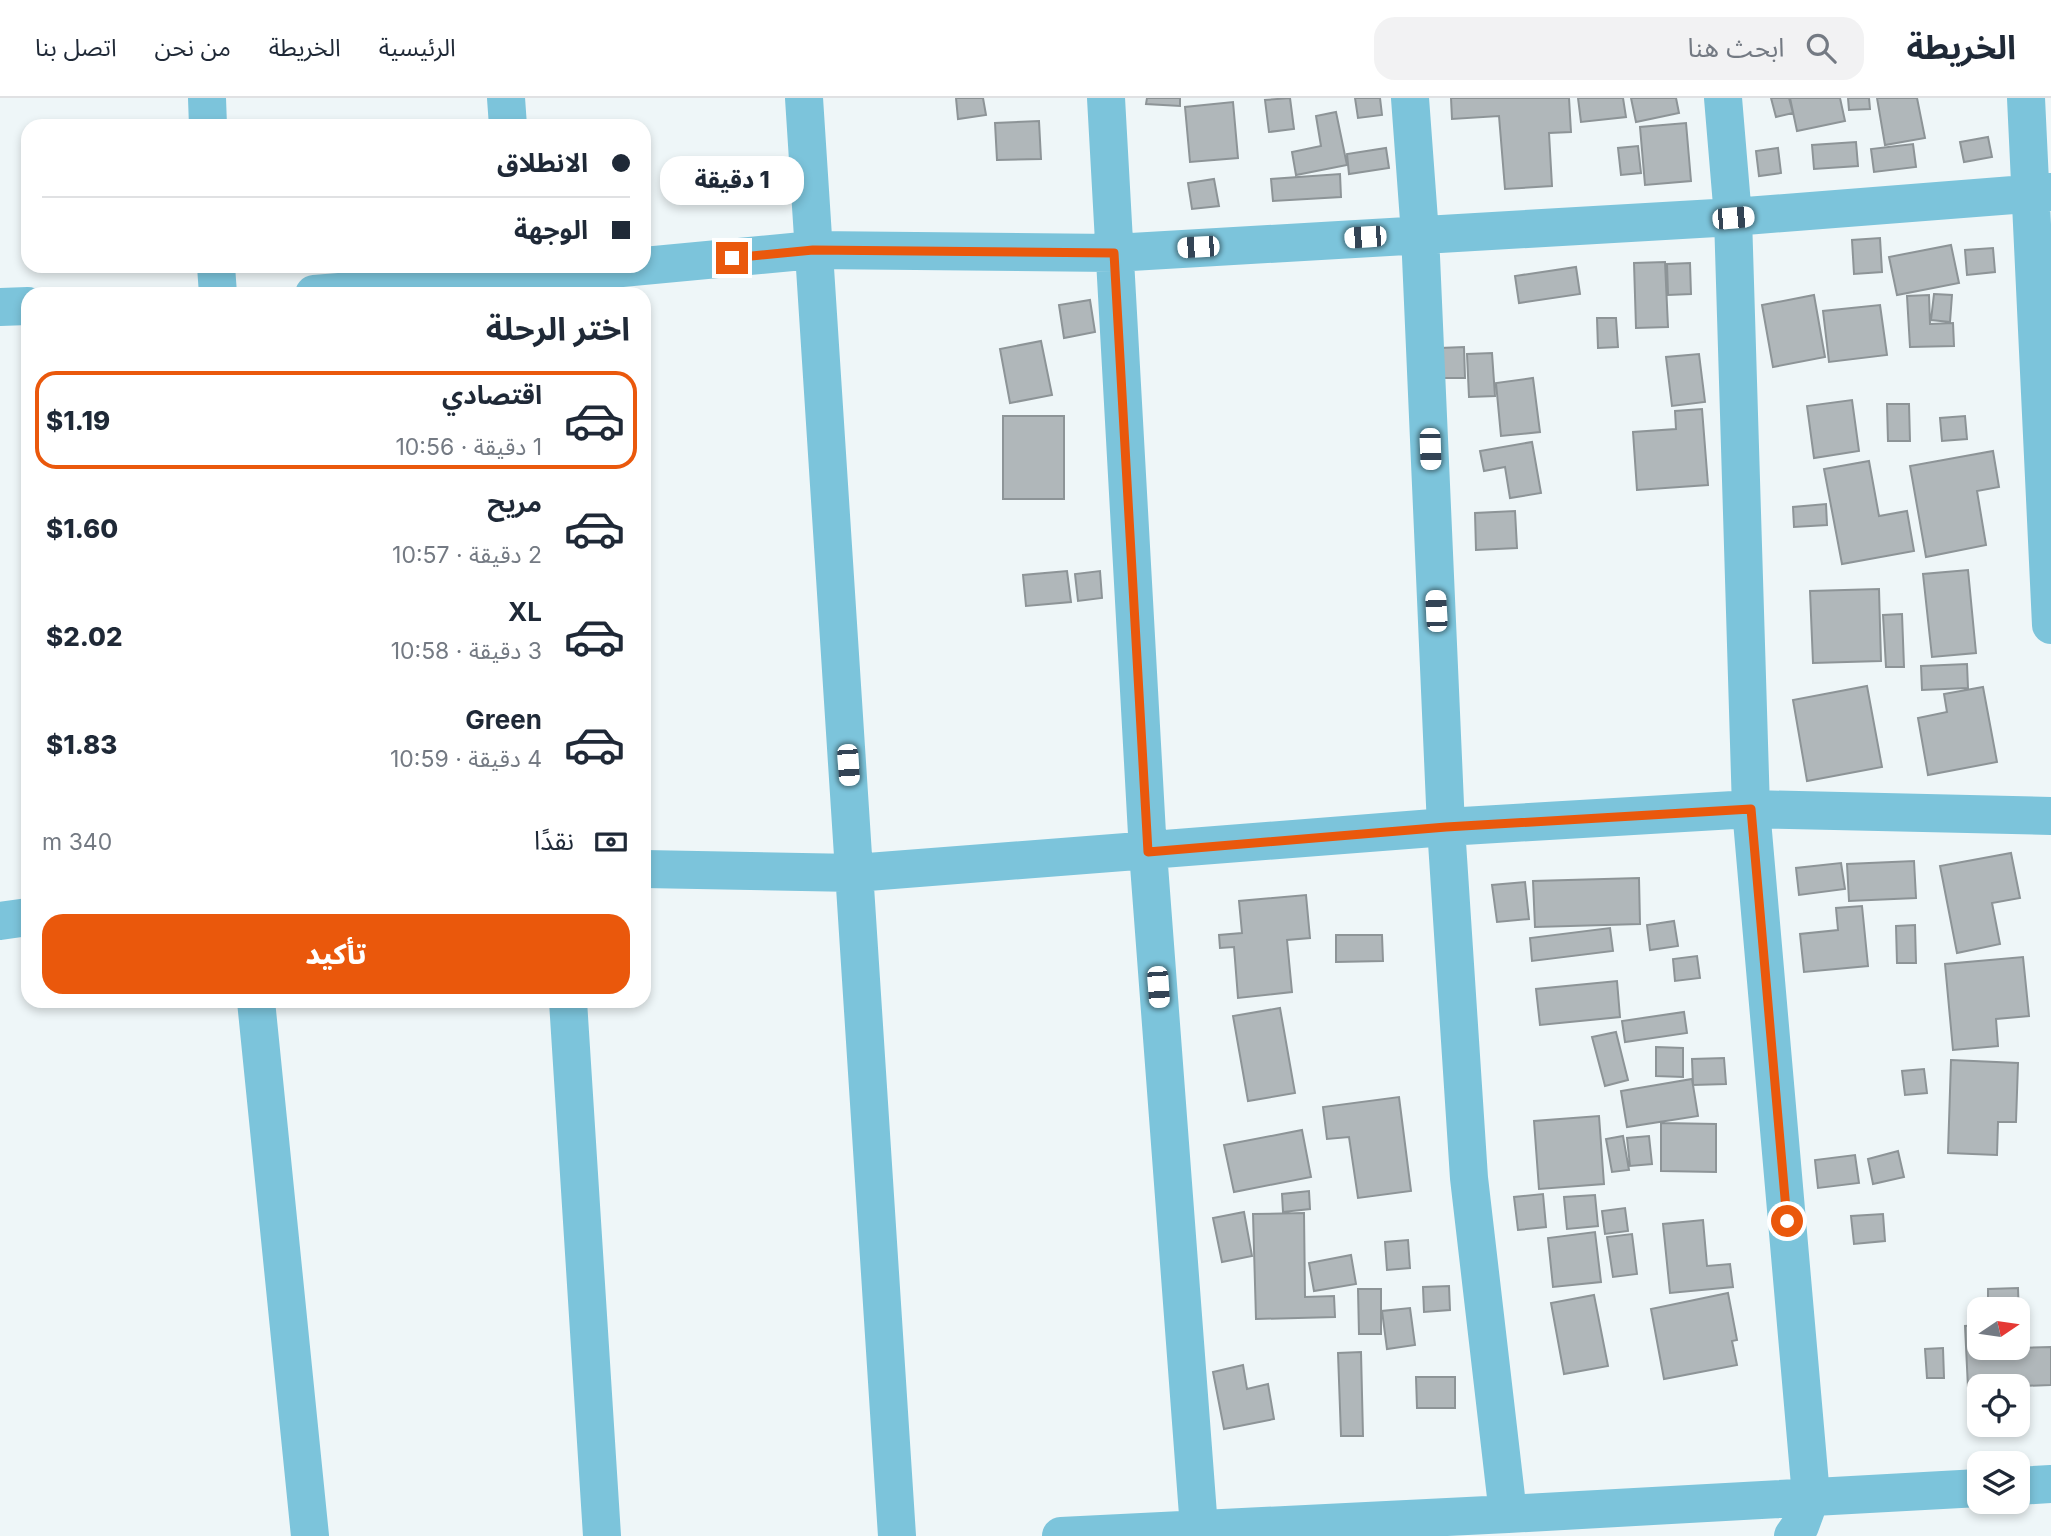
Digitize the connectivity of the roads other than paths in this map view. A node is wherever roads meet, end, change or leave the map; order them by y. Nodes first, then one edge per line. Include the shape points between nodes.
1 (206, 98) edge
2 (506, 98) edge
3 (804, 98) edge
4 (1105, 98) edge
5 (1410, 98) edge
6 (1723, 98) edge
7 (2025, 98) edge
8 (208, 119) edge
9 (508, 119) edge
10 (2041, 192) edge
11 (1733, 218) junction
12 (1420, 233) junction
13 (813, 250) junction
14 (1114, 253) junction
15 (651, 266) edge
16 (578, 273) edge
17 (517, 279) edge
18 (409, 287) edge
19 (21, 306) edge
20 (0, 307) edge
21 (2051, 625) edge
22 (1751, 809) junction
23 (2051, 816) edge
24 (1446, 827) junction
25 (1148, 852) junction
26 (651, 869) edge
27 (855, 873) junction
28 (21, 918) edge
29 (0, 921) edge
30 (257, 1008) edge
31 (568, 1008) edge
32 (2051, 1484) edge
33 (2030, 1485) edge
34 (1967, 1489) edge
35 (1811, 1496) junction
36 (1508, 1514) junction
37 (1199, 1528) junction
38 (310, 1536) edge
39 (602, 1536) edge
40 (897, 1536) edge
41 (1060, 1536) edge
42 (1793, 1536) edge

1 - 8 street
2 - 9 street
3 - 13 street
4 - 14 street
5 - 12 street
6 - 11 street
7 - 10 street
10 - 11 street
10 - 21 street
11 - 12 street
11 - 22 street
12 - 14 street
12 - 24 street
13 - 14 street
13 - 15 street
13 - 27 street
14 - 25 street
16 - 17 street
17 - 18 street
19 - 20 street
22 - 23 street
22 - 24 street
22 - 35 street
24 - 25 street
24 - 36 street via 1469,1178
25 - 27 street
25 - 37 street
26 - 27 street
27 - 40 street
28 - 29 street
30 - 38 street
31 - 39 street
32 - 33 street
34 - 35 street
35 - 36 street
35 - 42 street
36 - 37 street
37 - 41 street

